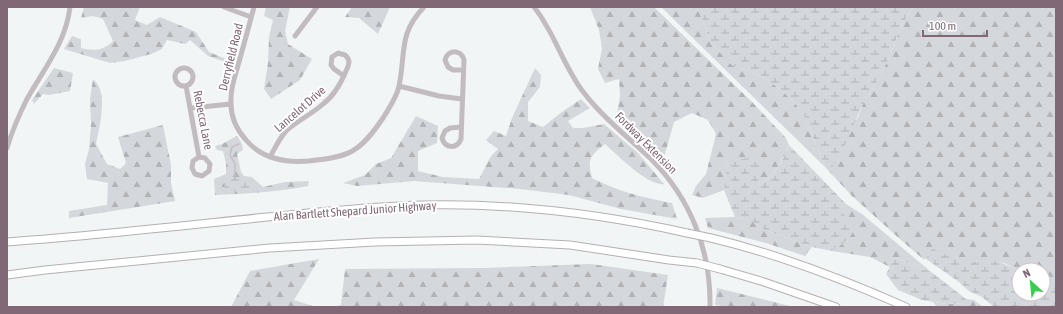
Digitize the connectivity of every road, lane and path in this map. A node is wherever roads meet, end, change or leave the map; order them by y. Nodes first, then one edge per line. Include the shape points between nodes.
1 (70, 7) edge
2 (224, 7) edge
3 (254, 7) edge
4 (317, 7) edge
5 (424, 7) edge
6 (534, 7) edge
7 (251, 17) junction
8 (295, 36) dead end
9 (463, 70) dead end
10 (344, 76) junction
11 (186, 86) dead end
12 (399, 86) junction
13 (462, 99) junction
14 (231, 104) junction
15 (191, 108) junction
16 (461, 127) junction
17 (7, 148) edge
18 (199, 157) dead end
19 (270, 157) junction
20 (7, 242) edge
21 (7, 276) edge
22 (710, 307) edge
23 (836, 307) edge
24 (906, 307) edge

1 - 17 street via 63,38 24,106
2 - 7 street
3 - 7 street, Derryfield Road
4 - 8 street
5 - 12 street, Derryfield Road via 407,31
6 - 22 street, Fordway Extension via 584,94 661,170 687,207 698,229 705,253
7 - 14 street, Derryfield Road via 233,83
9 - 13 street
10 - 10 street, Lancelot Drive via 349,59 338,53 332,58 331,65
10 - 19 street, Lancelot Drive via 324,103 284,133
11 - 15 street, Rebecca Lane
12 - 13 street
12 - 19 street, Derryfield Road via 392,103 371,136 350,153 328,159 304,161 284,161
13 - 16 street
14 - 15 street
14 - 19 street, Derryfield Road via 236,125 242,135 255,149
15 - 18 street, Rebecca Lane
16 - 16 street via 445,131 442,138 444,144 450,147 458,144 461,139
20 - 24 highway, Alan Bartlett Shepard Junior Highway, bridge via 333,210 426,205 557,211 625,220 711,238 816,270
21 - 23 highway, bridge via 270,248 462,240 570,245 697,263

